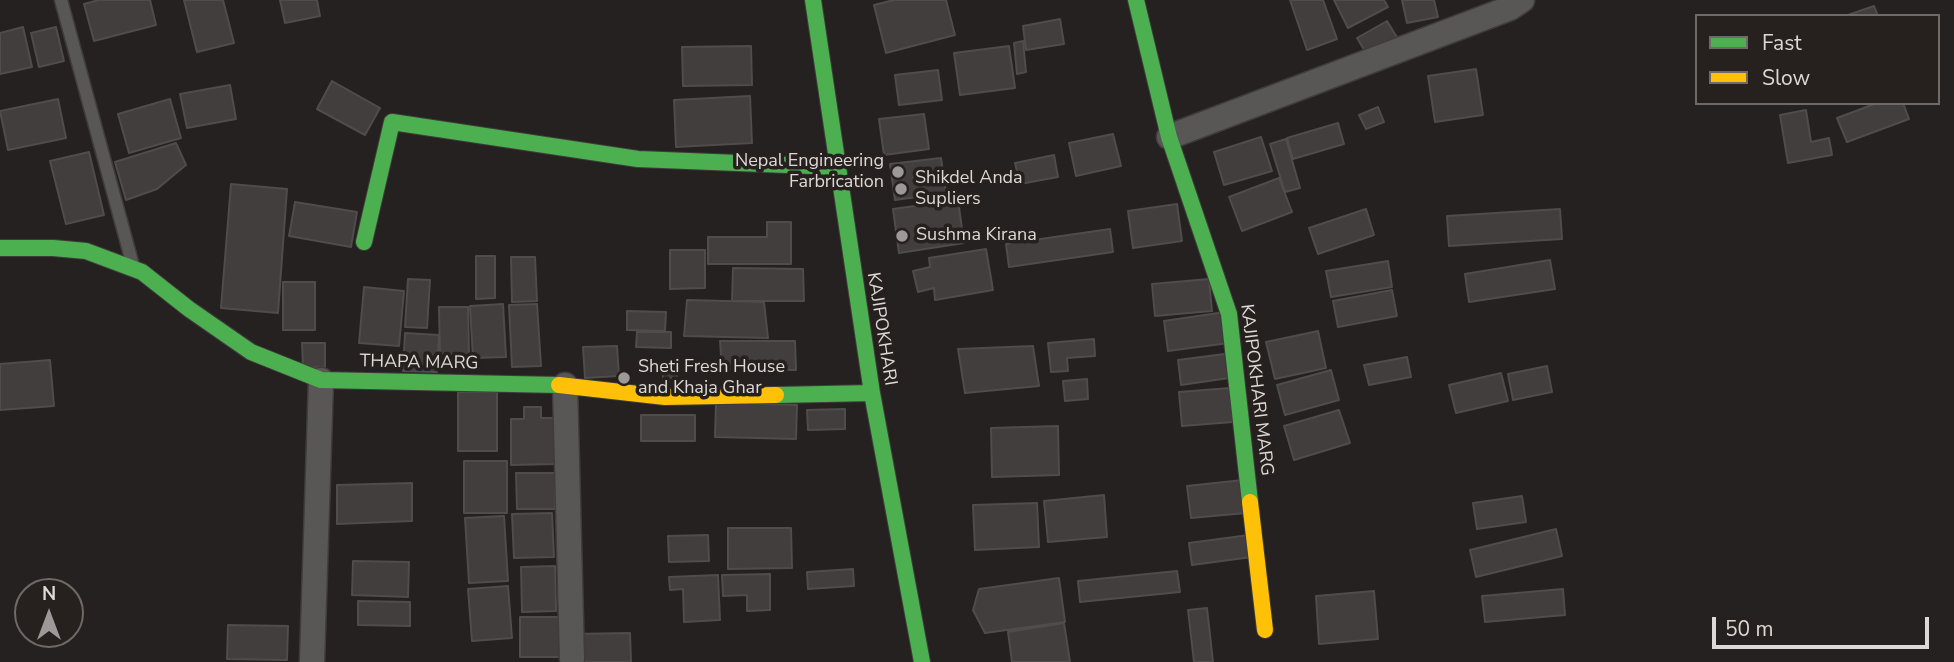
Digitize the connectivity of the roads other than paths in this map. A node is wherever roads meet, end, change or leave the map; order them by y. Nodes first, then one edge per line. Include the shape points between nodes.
1 (61, 0) edge
2 (813, 0) edge
3 (1136, 0) edge
4 (1522, 0) edge
5 (1169, 137) junction
6 (837, 167) junction
7 (364, 242) dead end
8 (0, 248) edge
9 (134, 270) junction
10 (321, 380) junction
11 (565, 385) junction
12 (872, 393) junction
13 (1265, 630) dead end
14 (572, 659) dead end
15 (312, 662) edge
16 (922, 662) edge

1 - 9 lane
2 - 6 street, KAJIPOKHARI
3 - 5 street, KAJIPOKHARI MARG
4 - 5 street
5 - 13 street, KAJIPOKHARI MARG via 1229,314
6 - 7 street via 638,159 391,122
6 - 12 street, KAJIPOKHARI
8 - 9 street, THAPA MARG via 86,251
9 - 10 street, THAPA MARG via 251,352
10 - 11 street, THAPA MARG
10 - 15 street
11 - 12 street, THAPA MARG via 666,397
11 - 14 street
12 - 16 street, KAJIPOKHARI

